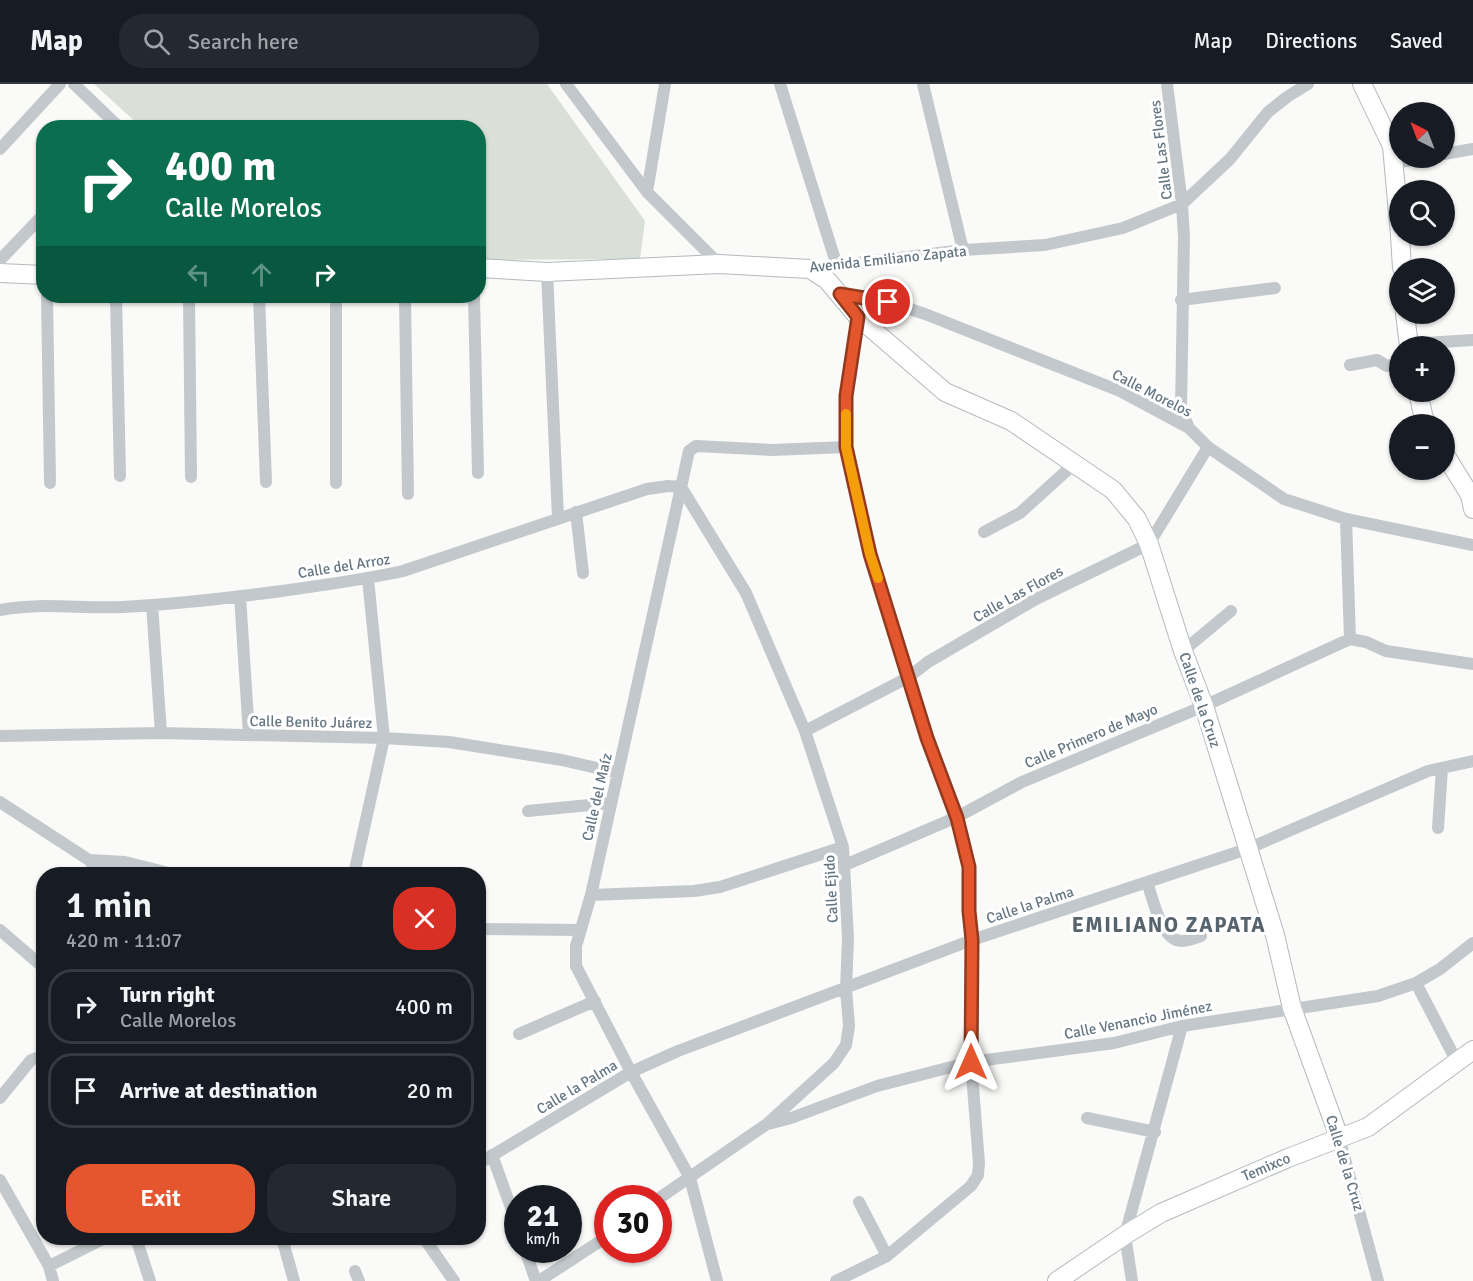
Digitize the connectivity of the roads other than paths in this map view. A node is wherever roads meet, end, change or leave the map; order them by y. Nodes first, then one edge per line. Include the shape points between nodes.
1 (60, 84) edge
2 (74, 84) edge
3 (566, 84) edge
4 (665, 84) edge
5 (780, 84) edge
6 (923, 84) edge
7 (1167, 84) edge
8 (1308, 84) edge
9 (1362, 84) edge
10 (112, 120) edge
11 (1389, 140) edge
12 (0, 149) edge
13 (1473, 149) edge
14 (1455, 152) edge
15 (647, 192) junction
16 (1182, 204) junction
17 (36, 222) edge
18 (963, 250) junction
19 (0, 260) edge
20 (719, 264) junction
21 (837, 266) junction
22 (486, 268) edge
23 (810, 269) junction
24 (547, 272) junction
25 (0, 273) edge
26 (36, 275) edge
27 (1275, 288) dead end
28 (840, 294) junction
29 (1182, 300) junction
30 (47, 303) edge
31 (116, 303) edge
32 (189, 303) edge
33 (259, 303) edge
34 (336, 303) edge
35 (405, 303) edge
36 (474, 303) edge
37 (858, 317) junction
38 (1473, 340) edge
39 (1455, 341) edge
40 (1350, 365) dead end
41 (1389, 366) edge
42 (1189, 428) junction
43 (846, 447) junction
44 (1208, 447) junction
45 (1074, 464) junction
46 (1455, 471) edge
47 (478, 473) dead end
48 (120, 476) dead end
49 (191, 477) dead end
50 (266, 482) dead end
51 (50, 483) dead end
52 (336, 483) dead end
53 (681, 487) junction
54 (408, 494) dead end
55 (1473, 509) edge
56 (576, 512) junction
57 (558, 518) junction
58 (1346, 519) junction
59 (984, 532) dead end
60 (1149, 544) junction
61 (1473, 545) edge
62 (583, 573) dead end
63 (368, 579) junction
64 (240, 596) junction
65 (152, 605) junction
66 (0, 610) edge
67 (1231, 611) dead end
68 (1350, 639) junction
69 (1183, 651) junction
70 (1473, 664) edge
71 (909, 677) junction
72 (1204, 706) junction
73 (805, 731) junction
74 (161, 733) junction
75 (249, 735) junction
76 (0, 736) edge
77 (384, 738) junction
78 (1473, 761) edge
79 (1442, 768) junction
80 (618, 774) junction
81 (0, 802) edge
82 (610, 803) junction
83 (528, 811) dead end
84 (957, 818) junction
85 (1438, 828) dead end
86 (843, 847) junction
87 (1247, 849) junction
88 (89, 860) junction
89 (845, 865) junction
90 (94, 867) edge
91 (145, 867) edge
92 (356, 867) edge
93 (1147, 882) junction
94 (591, 895) junction
95 (486, 929) edge
96 (0, 930) edge
97 (579, 930) junction
98 (1201, 936) dead end
99 (972, 940) junction
100 (1473, 943) edge
101 (36, 961) edge
102 (1416, 983) junction
103 (846, 988) junction
104 (595, 1001) junction
105 (1292, 1008) junction
106 (1182, 1026) junction
107 (519, 1034) dead end
108 (1473, 1050) edge
109 (36, 1059) edge
110 (971, 1062) junction
111 (1457, 1062) junction
112 (631, 1072) junction
113 (2, 1090) edge
114 (1087, 1118) dead end
115 (767, 1124) junction
116 (1155, 1132) junction
117 (1339, 1137) junction
118 (492, 1155) junction
119 (486, 1159) edge
120 (690, 1178) junction
121 (0, 1180) edge
122 (504, 1188) edge
123 (672, 1190) edge
124 (859, 1202) dead end
125 (1125, 1234) junction
126 (36, 1243) edge
127 (37, 1245) edge
128 (91, 1245) edge
129 (138, 1245) edge
130 (284, 1245) edge
131 (429, 1245) edge
132 (594, 1245) edge
133 (887, 1256) junction
134 (530, 1263) edge
135 (49, 1266) junction
136 (53, 1281) edge
137 (150, 1281) edge
138 (294, 1281) edge
139 (454, 1281) edge
140 (537, 1281) edge
141 (717, 1281) edge
142 (836, 1281) edge
143 (1057, 1281) edge
144 (1132, 1281) edge
145 (1378, 1281) edge

1 - 12 street
2 - 10 street
3 - 15 street
4 - 15 street
5 - 21 street
6 - 18 street
7 - 16 street, Calle Las Flores
8 - 16 street via 1268,112 1230,159
9 - 11 main road
13 - 14 street
15 - 20 street
16 - 18 street, Avenida Emiliano Zapata via 1123,228 1079,239
16 - 29 street, Calle Las Flores
17 - 19 street
18 - 21 street, Avenida Emiliano Zapata
20 - 23 main road, Avenida Emiliano Zapata
20 - 24 main road, Avenida Emiliano Zapata
21 - 23 street, Avenida Emiliano Zapata
22 - 24 main road, Avenida Emiliano Zapata
23 - 28 main road, Calle de la Cruz
24 - 57 street
25 - 26 main road
27 - 29 street
28 - 37 main road, Calle de la Cruz
28 - 42 street, Calle Morelos via 888,302 972,332 1120,391
29 - 42 street, Calle Las Flores via 1181,409
30 - 51 street
31 - 48 street
32 - 49 street
33 - 50 street
34 - 52 street
35 - 54 street
36 - 47 street
37 - 43 street via 846,396
37 - 45 main road, Calle de la Cruz via 945,392 1011,422
38 - 39 street
40 - 41 street via 1377,360
42 - 44 street, Calle Morelos
43 - 53 street, Calle del Maíz via 772,450 696,446 689,451
43 - 71 street via 870,554
44 - 58 street, Calle Morelos via 1284,499
44 - 60 street
45 - 59 street via 1020,513
45 - 60 main road, Calle de la Cruz via 1113,490 1137,519
46 - 55 main road via 1470,495
53 - 56 street, Calle del Arroz via 647,489
53 - 73 street, Calle Ejido via 746,593
53 - 80 street, Calle del Maíz
56 - 57 street, Calle del Arroz
56 - 62 street
57 - 63 street, Calle del Arroz via 403,571
58 - 61 street, Calle Morelos
58 - 68 street
60 - 69 main road, Calle de la Cruz
60 - 71 street, Calle Las Flores via 1035,599
63 - 64 street, Calle del Arroz
63 - 77 street
64 - 65 street, Calle del Arroz
64 - 75 street
65 - 66 street, Calle del Arroz
65 - 74 street
67 - 69 street
68 - 70 street via 1386,651
68 - 72 street, Calle Primero de Mayo
69 - 72 main road, Calle de la Cruz
71 - 73 street, Calle Las Flores
71 - 84 street
72 - 84 street, Calle Primero de Mayo via 1022,782
72 - 87 main road, Calle de la Cruz
73 - 86 street, Calle Ejido
74 - 75 street, Calle Benito Juárez
74 - 76 street, Calle Benito Juárez
75 - 77 street, Calle Benito Juárez
77 - 80 street, Calle Benito Juárez via 449,742 562,760
77 - 92 street
78 - 79 street, Calle la Palma
79 - 85 street
79 - 87 street, Calle la Palma via 1378,791
80 - 82 street, Calle del Maíz
81 - 88 street
82 - 83 street
82 - 94 street, Calle del Maíz
84 - 89 street, Calle Primero de Mayo
84 - 99 street via 969,867
86 - 89 street, Calle Ejido
86 - 94 street via 720,887
87 - 93 street, Calle la Palma
87 - 105 main road, Calle de la Cruz via 1275,934
88 - 90 street
88 - 91 street
89 - 103 street, Calle Ejido via 849,938
93 - 98 street via 1164,930 1182,942
93 - 99 street, Calle la Palma
94 - 97 street, Calle del Maíz
95 - 97 street
96 - 101 street
97 - 104 street, Calle del Maíz via 576,966
99 - 103 street, Calle la Palma
99 - 110 street
100 - 102 street, Calle Venancio Jiménez
102 - 105 street, Calle Venancio Jiménez via 1378,996
102 - 111 street
103 - 112 street, Calle la Palma
103 - 115 street, Calle Ejido via 846,1045 834,1063
104 - 107 street
104 - 112 street, Calle del Maíz
105 - 106 street, Calle Venancio Jiménez
105 - 117 main road, Calle de la Cruz
106 - 110 street, Calle Venancio Jiménez via 1114,1043
106 - 116 street
108 - 111 main road, Temixco
109 - 113 street
110 - 115 street, Calle Venancio Jiménez via 877,1086
110 - 133 street via 978,1175 971,1186
111 - 117 main road, Temixco via 1368,1127
112 - 118 street, Calle la Palma
112 - 120 street, Calle del Maíz
114 - 116 street
115 - 120 street, Calle Ejido
116 - 125 street
117 - 125 main road, Temixco via 1161,1213
117 - 145 street, Calle de la Cruz
118 - 119 street, Calle la Palma
118 - 122 street
120 - 123 street, Calle Ejido
120 - 141 street, Calle del Maíz
121 - 126 street
124 - 133 street
125 - 143 main road, Temixco
125 - 144 street
127 - 135 street
128 - 135 street
129 - 137 street
130 - 138 street
131 - 139 street
132 - 140 street
133 - 142 street
134 - 140 street
135 - 136 street

